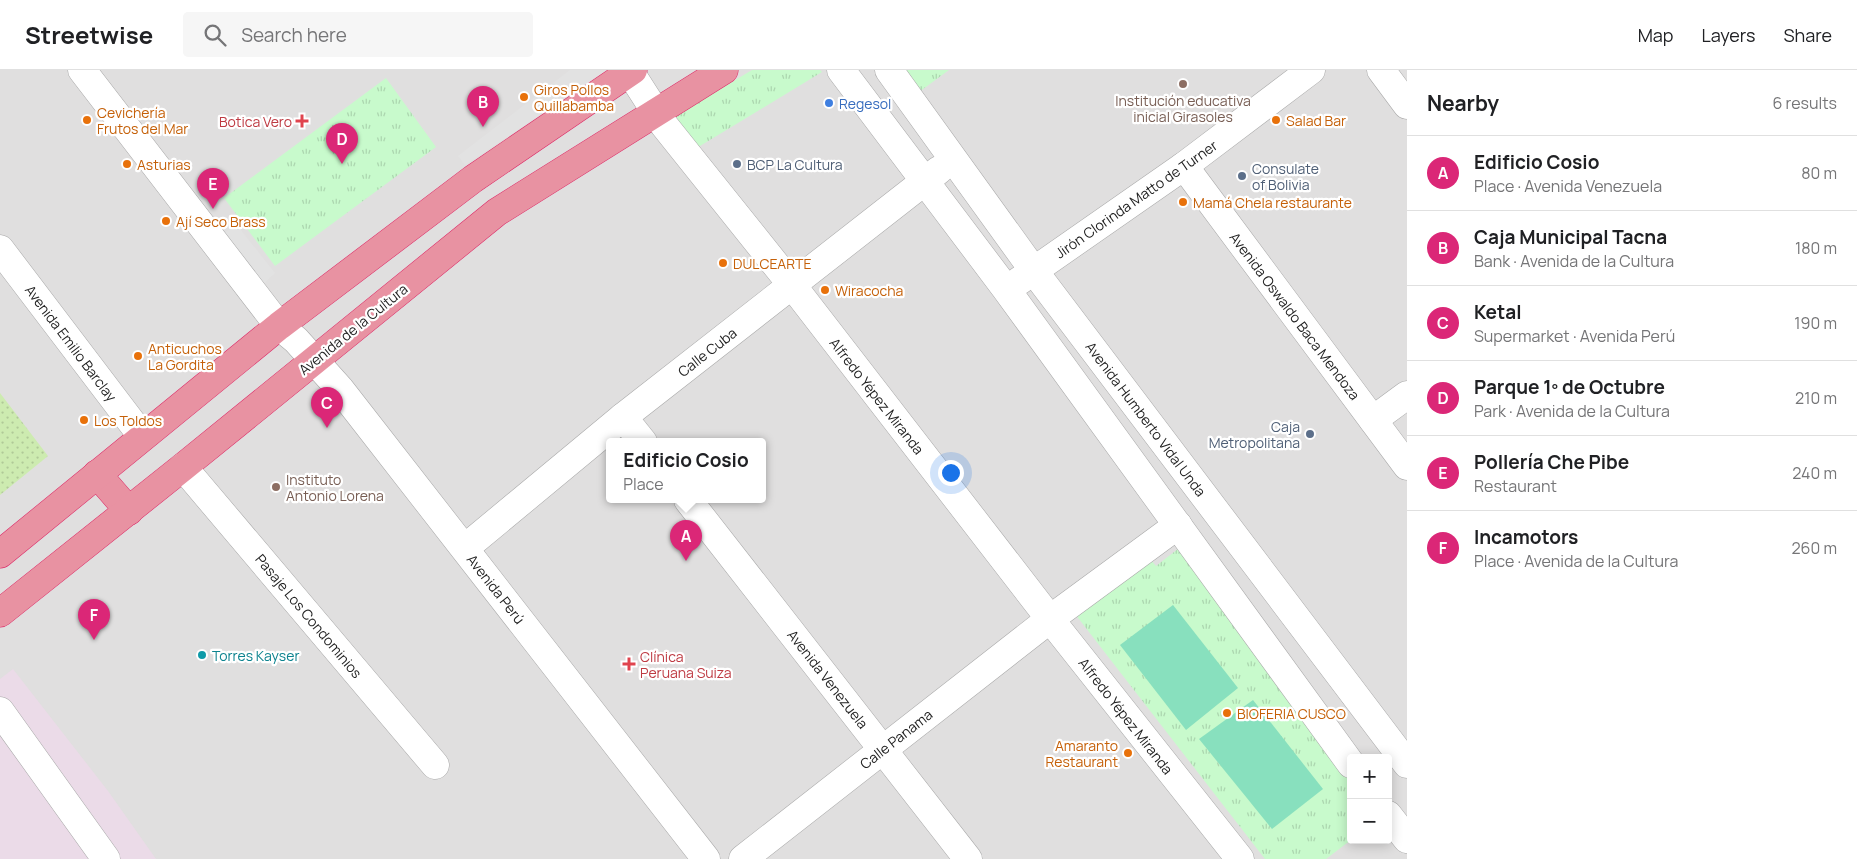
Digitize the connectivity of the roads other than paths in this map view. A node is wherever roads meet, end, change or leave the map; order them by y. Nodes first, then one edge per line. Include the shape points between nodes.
1 (82, 70) edge
2 (840, 70) edge
3 (889, 70) edge
4 (1311, 70) edge
5 (1381, 70) edge
6 (631, 71) edge
7 (719, 71) edge
8 (1407, 105) edge
9 (656, 113) junction
10 (952, 159) junction
11 (1184, 166) junction
12 (925, 181) junction
13 (0, 249) edge
14 (1034, 271) junction
15 (792, 285) junction
16 (1006, 290) junction
17 (279, 326) junction
18 (315, 360) junction
19 (1407, 395) edge
20 (623, 417) junction
21 (1373, 420) junction
22 (142, 436) junction
23 (640, 438) edge
24 (1407, 466) edge
25 (183, 467) junction
26 (97, 474) junction
27 (690, 503) edge
28 (129, 510) junction
29 (1178, 525) junction
30 (465, 548) junction
31 (0, 554) edge
32 (0, 613) edge
33 (1050, 619) junction
34 (0, 711) edge
35 (883, 750) junction
36 (1347, 758) edge
37 (1407, 764) edge
38 (436, 765) dead end
39 (1392, 820) edge
40 (1407, 839) edge
41 (106, 859) edge
42 (706, 859) edge
43 (743, 859) edge
44 (968, 859) edge
45 (1240, 859) edge

1 - 17 street, Avenida Perú
2 - 12 street
3 - 10 street, Avenida Humberto Vidal Unda
4 - 11 street, Jirón Clorinda Matto de Turner
5 - 8 street
6 - 9 street, Alfredo Yépez Miranda
6 - 17 highway via 472,179
7 - 9 highway, Avenida de la Cultura
9 - 15 street, Alfredo Yépez Miranda
9 - 18 highway, Avenida de la Cultura via 497,212
10 - 12 street, Calle Cuba
10 - 14 street, Avenida Humberto Vidal Unda
11 - 14 street, Jirón Clorinda Matto de Turner
11 - 21 street, Avenida Oswaldo Baca Mendoza
12 - 15 street, Calle Cuba
12 - 16 street
13 - 22 street, Avenida Emilio Barclay
14 - 16 street, Jirón Clorinda Matto de Turner
14 - 37 street, Avenida Humberto Vidal Unda
15 - 20 street, Calle Cuba
15 - 33 street, Alfredo Yépez Miranda
16 - 29 street
17 - 18 street, Avenida Perú
17 - 22 highway
18 - 25 highway, Avenida de la Cultura
18 - 30 street, Avenida Perú
19 - 21 street
20 - 23 street
20 - 30 street, Calle Cuba
21 - 24 street, Avenida Oswaldo Baca Mendoza
22 - 26 highway
25 - 28 highway, Avenida de la Cultura
25 - 38 street, Pasaje Los Condominios
26 - 28 highway
26 - 31 highway
27 - 35 street, Avenida Venezuela
28 - 32 highway, Avenida de la Cultura
29 - 33 street, Calle Panama
29 - 36 street
30 - 42 street, Avenida Perú
33 - 35 street, Calle Panama
33 - 45 street, Alfredo Yépez Miranda
34 - 41 street
35 - 43 street, Calle Panama
35 - 44 street, Avenida Venezuela
39 - 40 street

